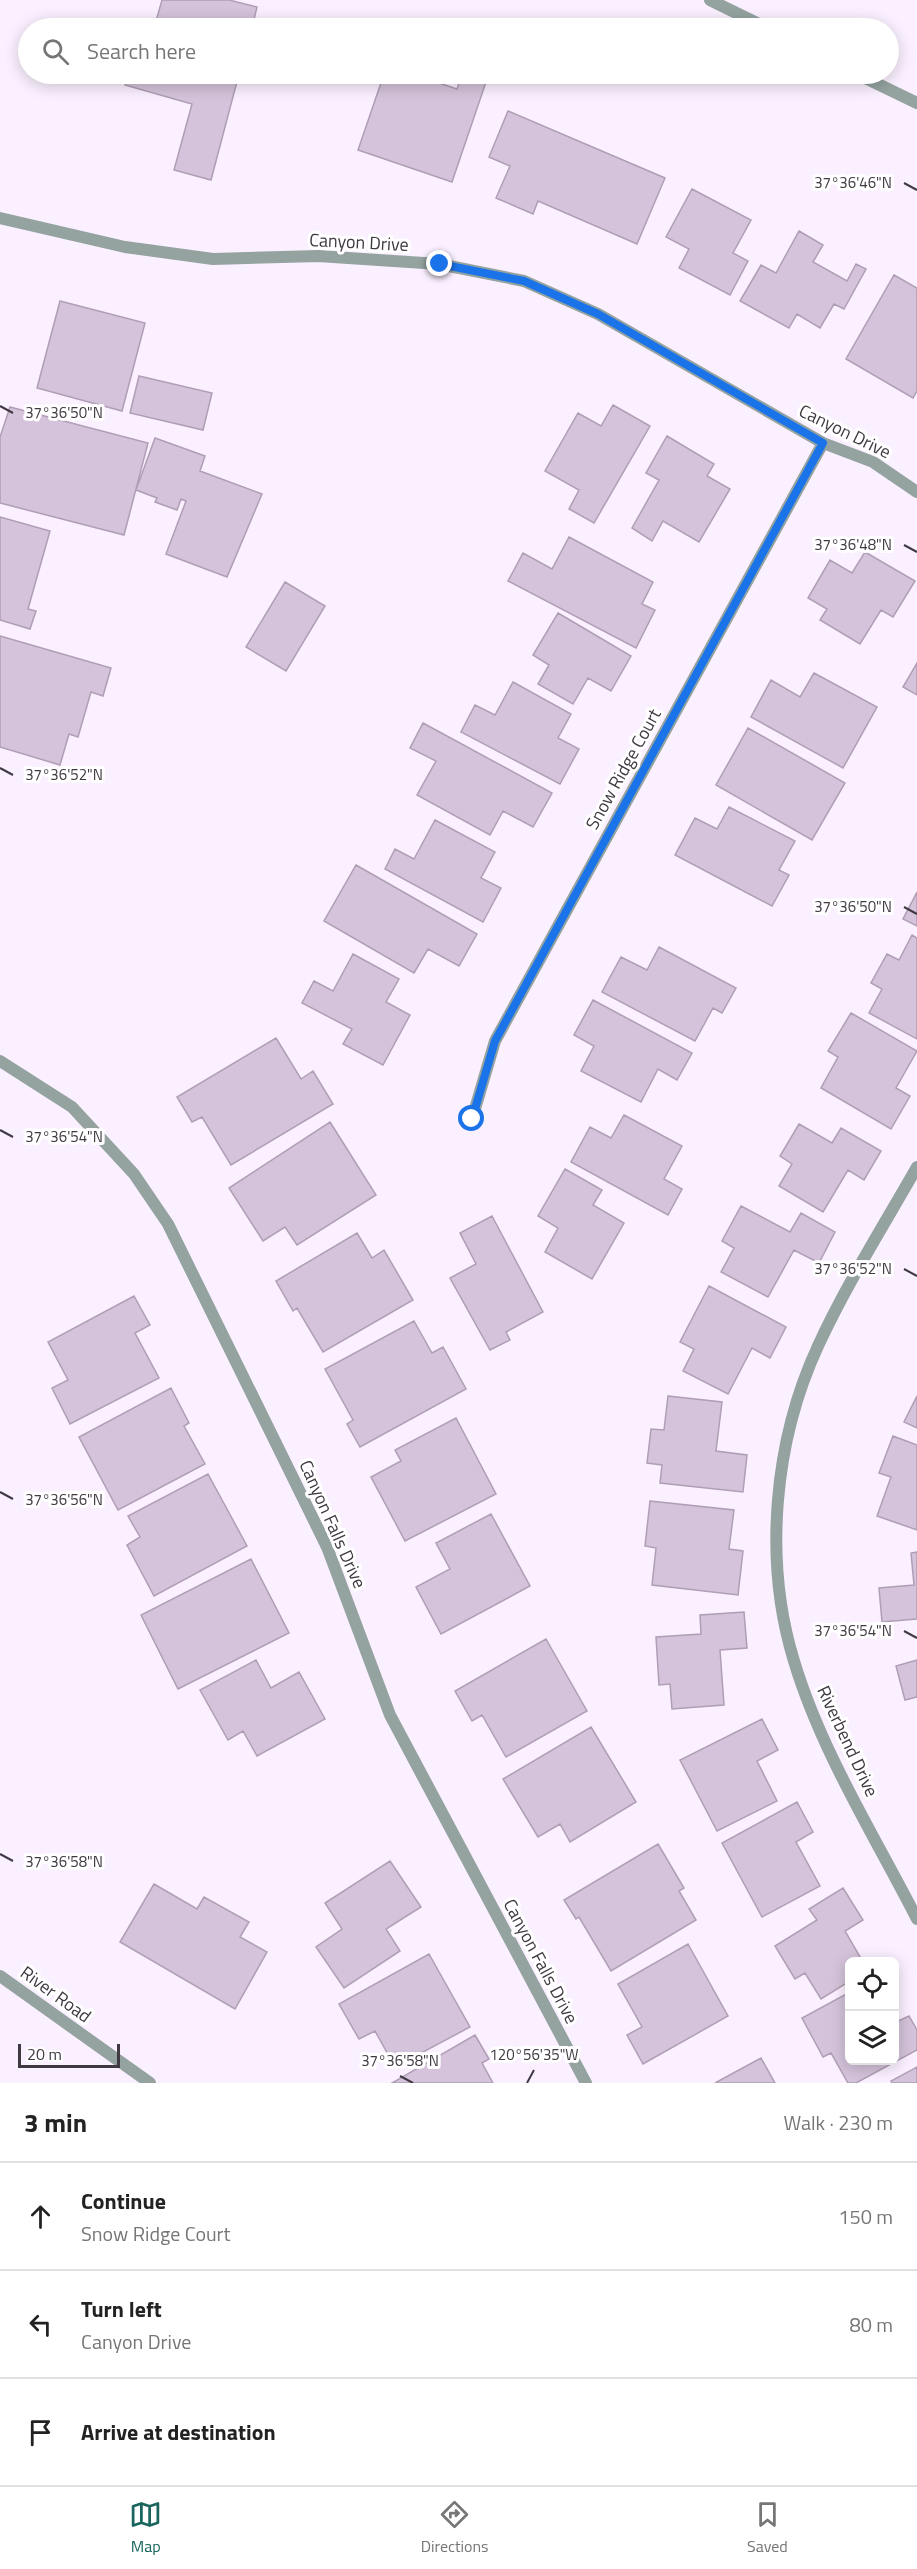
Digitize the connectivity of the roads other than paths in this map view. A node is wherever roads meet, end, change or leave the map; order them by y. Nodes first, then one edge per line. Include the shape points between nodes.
1 (710, 0) edge
2 (747, 18) edge
3 (878, 84) edge
4 (917, 103) edge
5 (0, 218) edge
6 (823, 443) junction
7 (917, 492) edge
8 (0, 1061) edge
9 (472, 1119) dead end
10 (917, 1167) edge
11 (917, 1919) edge
12 (0, 1976) edge
13 (150, 2083) edge
14 (586, 2083) edge

1 - 2 street
3 - 4 street
5 - 6 street, Canyon Drive via 125,248 213,260 318,256 440,264 524,281 598,314
6 - 7 street, Canyon Drive via 873,462
6 - 9 street, Snow Ridge Court via 495,1041
8 - 14 street, Canyon Falls Drive via 72,1107 134,1174 168,1224 327,1547 390,1715
10 - 11 street, Riverbend Drive via 818,1345 803,1382 780,1485 777,1541 787,1631 819,1728
12 - 13 street, River Road

